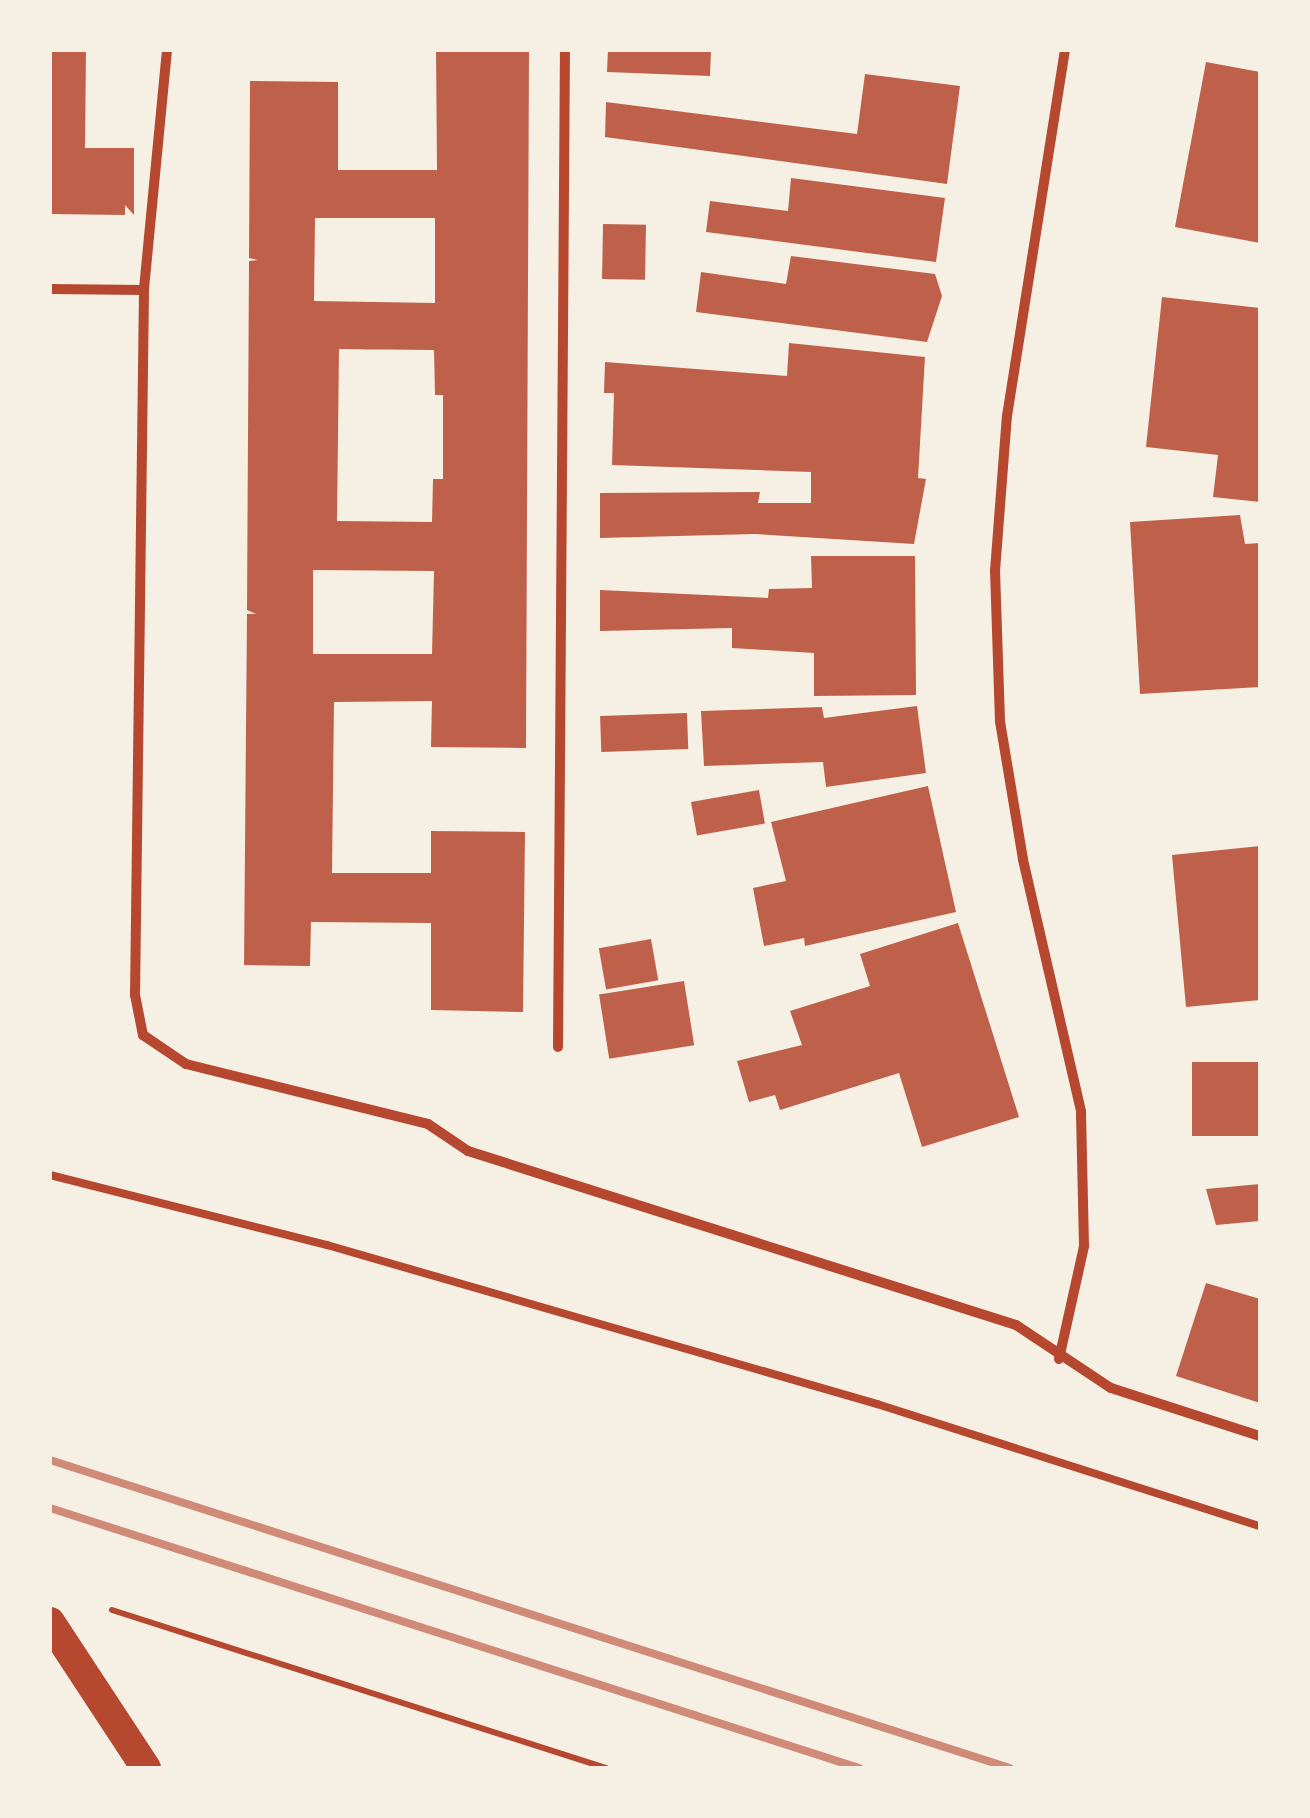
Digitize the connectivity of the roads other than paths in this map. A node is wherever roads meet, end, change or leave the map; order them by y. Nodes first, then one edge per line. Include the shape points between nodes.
1 (168, 50) edge
2 (565, 50) edge
3 (1065, 50) edge
4 (50, 289) edge
5 (144, 290) junction
6 (558, 1047) dead end
7 (50, 1175) edge
8 (1059, 1358) junction
9 (1260, 1436) edge
10 (1260, 1526) edge
11 (50, 1622) edge
12 (146, 1768) edge

1 - 5 street
2 - 6 street
3 - 8 street via 1009,396 996,571 1000,721 1023,858 1081,1112 1084,1246
4 - 5 street
5 - 8 street via 135,995 144,1035 186,1064 428,1124 468,1151 1016,1324
7 - 10 lane via 877,1404
8 - 9 street via 1112,1388
11 - 12 highway

